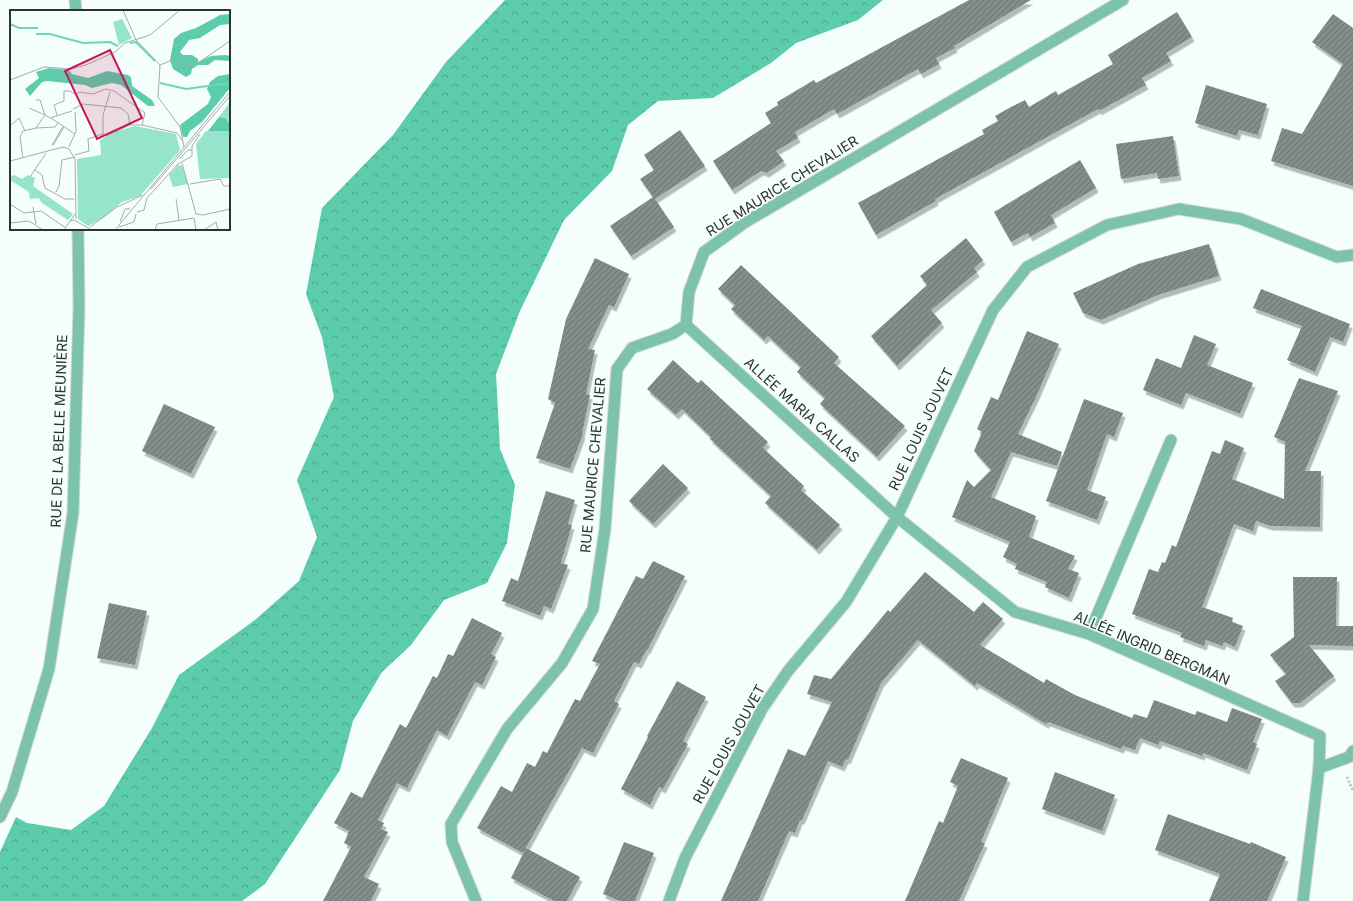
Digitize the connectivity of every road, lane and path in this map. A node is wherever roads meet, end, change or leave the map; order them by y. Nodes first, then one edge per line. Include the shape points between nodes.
1 (75, 0) edge
2 (1123, 0) edge
3 (76, 10) edge
4 (78, 230) edge
5 (1353, 255) edge
6 (686, 325) junction
7 (1171, 440) dead end
8 (897, 517) junction
9 (1089, 634) junction
10 (1353, 751) edge
11 (1319, 768) junction
12 (0, 817) edge
13 (476, 901) edge
14 (669, 901) edge
15 (1304, 901) edge

1 - 3 street
2 - 6 street, RUE MAURICE CHEVALIER via 744,223 704,252 689,292
4 - 12 street, RUE DE LA BELLE MEUNIÈRE via 79,308 73,513 49,669 12,792
5 - 8 street, RUE LOUIS JOUVET via 1337,257 1241,219 1179,209 1106,225 1027,267 993,310
6 - 8 street, ALLÉE MARIA CALLAS
6 - 13 street, RUE MAURICE CHEVALIER via 672,334 632,348 617,369 605,529 593,609 562,663 506,729 451,824 452,842
7 - 9 street
8 - 9 street, ALLÉE INGRID BERGMAN via 1015,612
8 - 14 street, RUE LOUIS JOUVET via 846,602 788,671 762,709 685,858
9 - 11 street, ALLÉE INGRID BERGMAN via 1320,736
10 - 11 street via 1349,756
11 - 15 street

